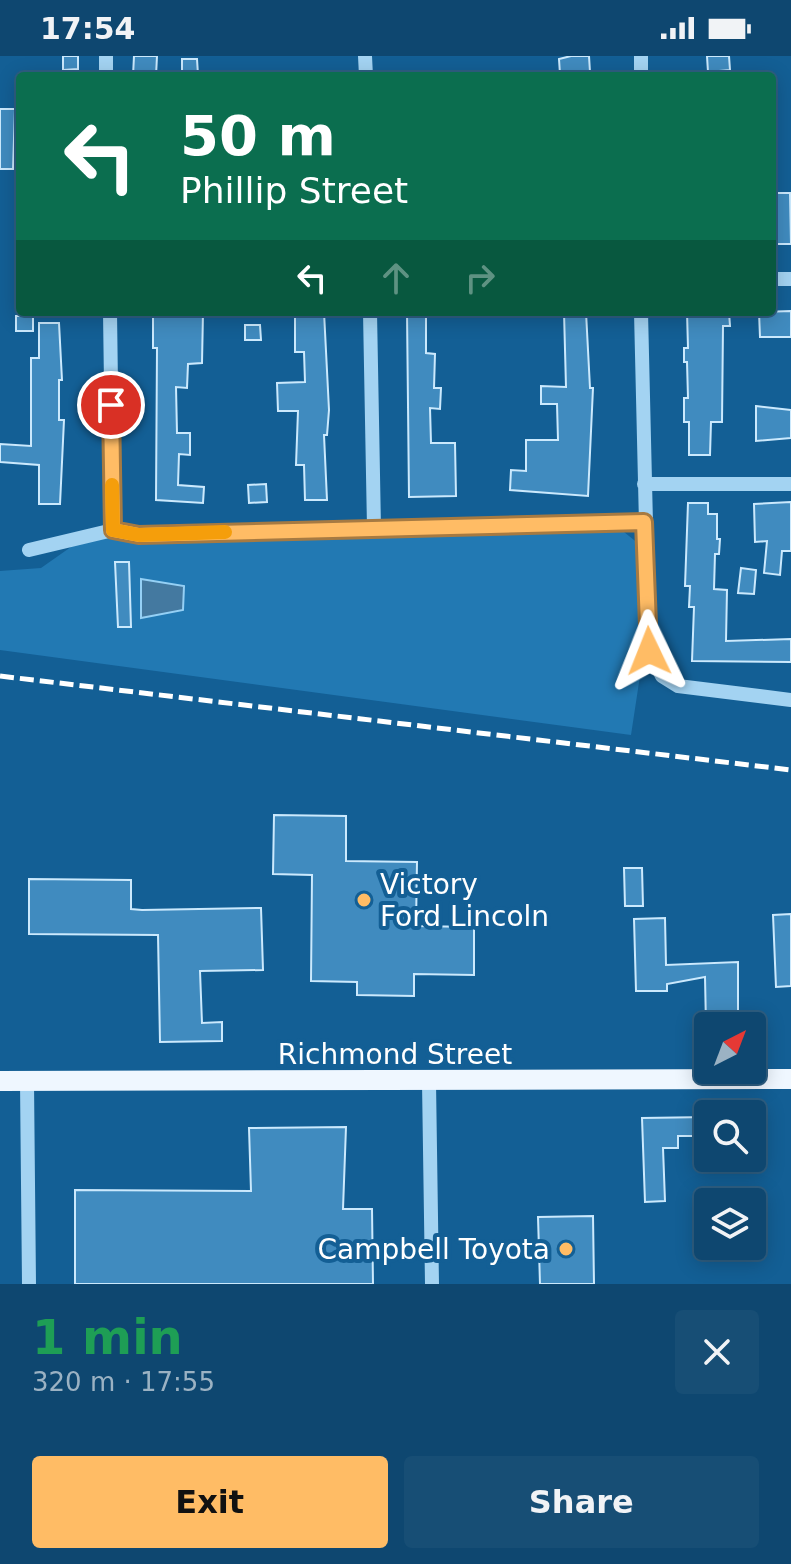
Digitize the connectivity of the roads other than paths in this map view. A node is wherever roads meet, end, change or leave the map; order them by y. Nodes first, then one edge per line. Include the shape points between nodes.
1 (110, 316) edge
2 (370, 316) edge
3 (641, 316) edge
4 (644, 484) junction
5 (791, 484) edge
6 (644, 522) junction
7 (374, 528) junction
8 (113, 530) junction
9 (29, 550) dead end
10 (791, 700) edge
11 (791, 1079) edge
12 (0, 1081) edge
13 (27, 1082) junction
14 (429, 1082) junction
15 (29, 1284) edge
16 (432, 1284) edge

1 - 8 street
2 - 7 street
3 - 4 street
4 - 5 street
4 - 6 street
6 - 7 street
6 - 10 street via 649,651 662,676 678,686
7 - 8 street via 139,535
8 - 9 street
11 - 14 main road, Richmond Street
12 - 13 main road, Richmond Street
13 - 14 main road, Richmond Street
13 - 15 street
14 - 16 street

